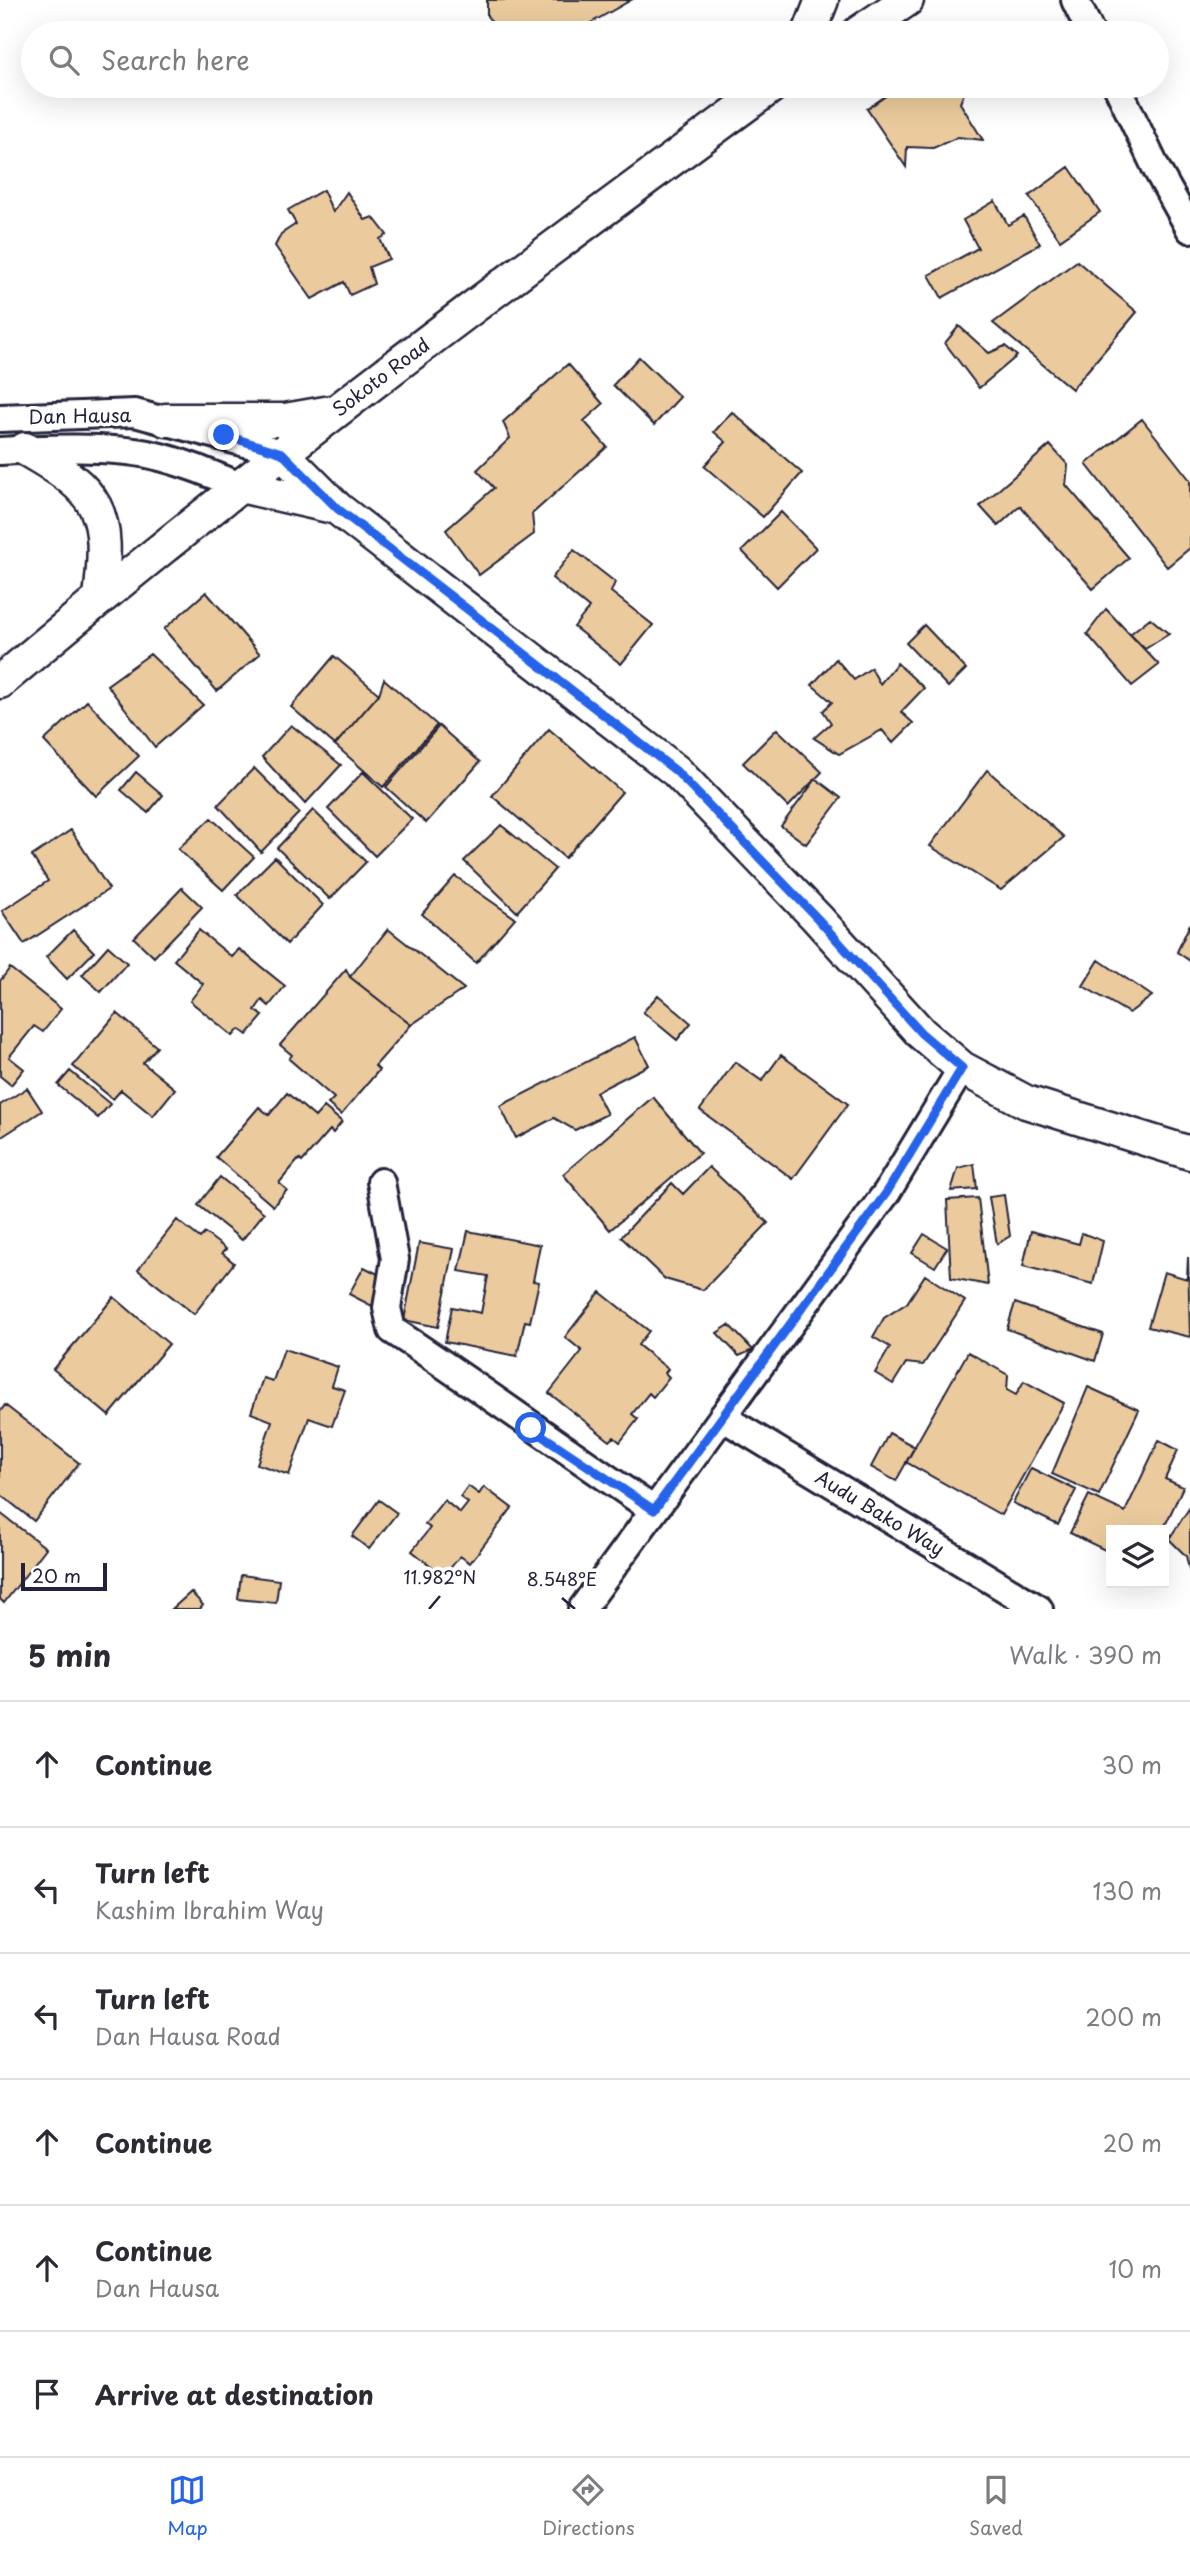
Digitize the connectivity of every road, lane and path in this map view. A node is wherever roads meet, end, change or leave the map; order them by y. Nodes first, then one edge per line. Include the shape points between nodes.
1 (822, 0) edge
2 (907, 0) edge
3 (1075, 0) edge
4 (866, 18) edge
5 (814, 21) edge
6 (1085, 21) edge
7 (756, 98) edge
8 (1122, 98) edge
9 (1190, 229) edge
10 (336, 411) junction
11 (0, 418) edge
12 (166, 420) junction
13 (13, 450) edge
14 (282, 453) junction
15 (240, 486) junction
16 (338, 509) junction
17 (100, 597) junction
18 (0, 682) edge
19 (962, 1068) junction
20 (1190, 1153) edge
21 (381, 1182) dead end
22 (722, 1417) junction
23 (654, 1510) junction
24 (582, 1609) edge
25 (1038, 1609) edge

1 - 5 street
2 - 4 street
3 - 6 street
7 - 10 street, Sokoto Road
8 - 9 street
10 - 12 street via 285,419
10 - 14 street, Sokoto Road
11 - 12 street, Dan Hausa via 135,413
12 - 14 street, Dan Hausa
13 - 15 street, Dan Hausa via 151,455
13 - 17 street via 57,468 86,491 101,517 106,547
14 - 15 street, Sokoto Road
14 - 16 street
15 - 16 street
15 - 17 street, Sokoto Road
16 - 19 street via 676,771 921,1033
17 - 18 street, Sokoto Road
19 - 20 street via 1026,1101
19 - 22 street via 887,1192
21 - 23 street via 395,1259 387,1308 392,1330
22 - 23 street
22 - 25 street, Audu Bako Way
23 - 24 street

